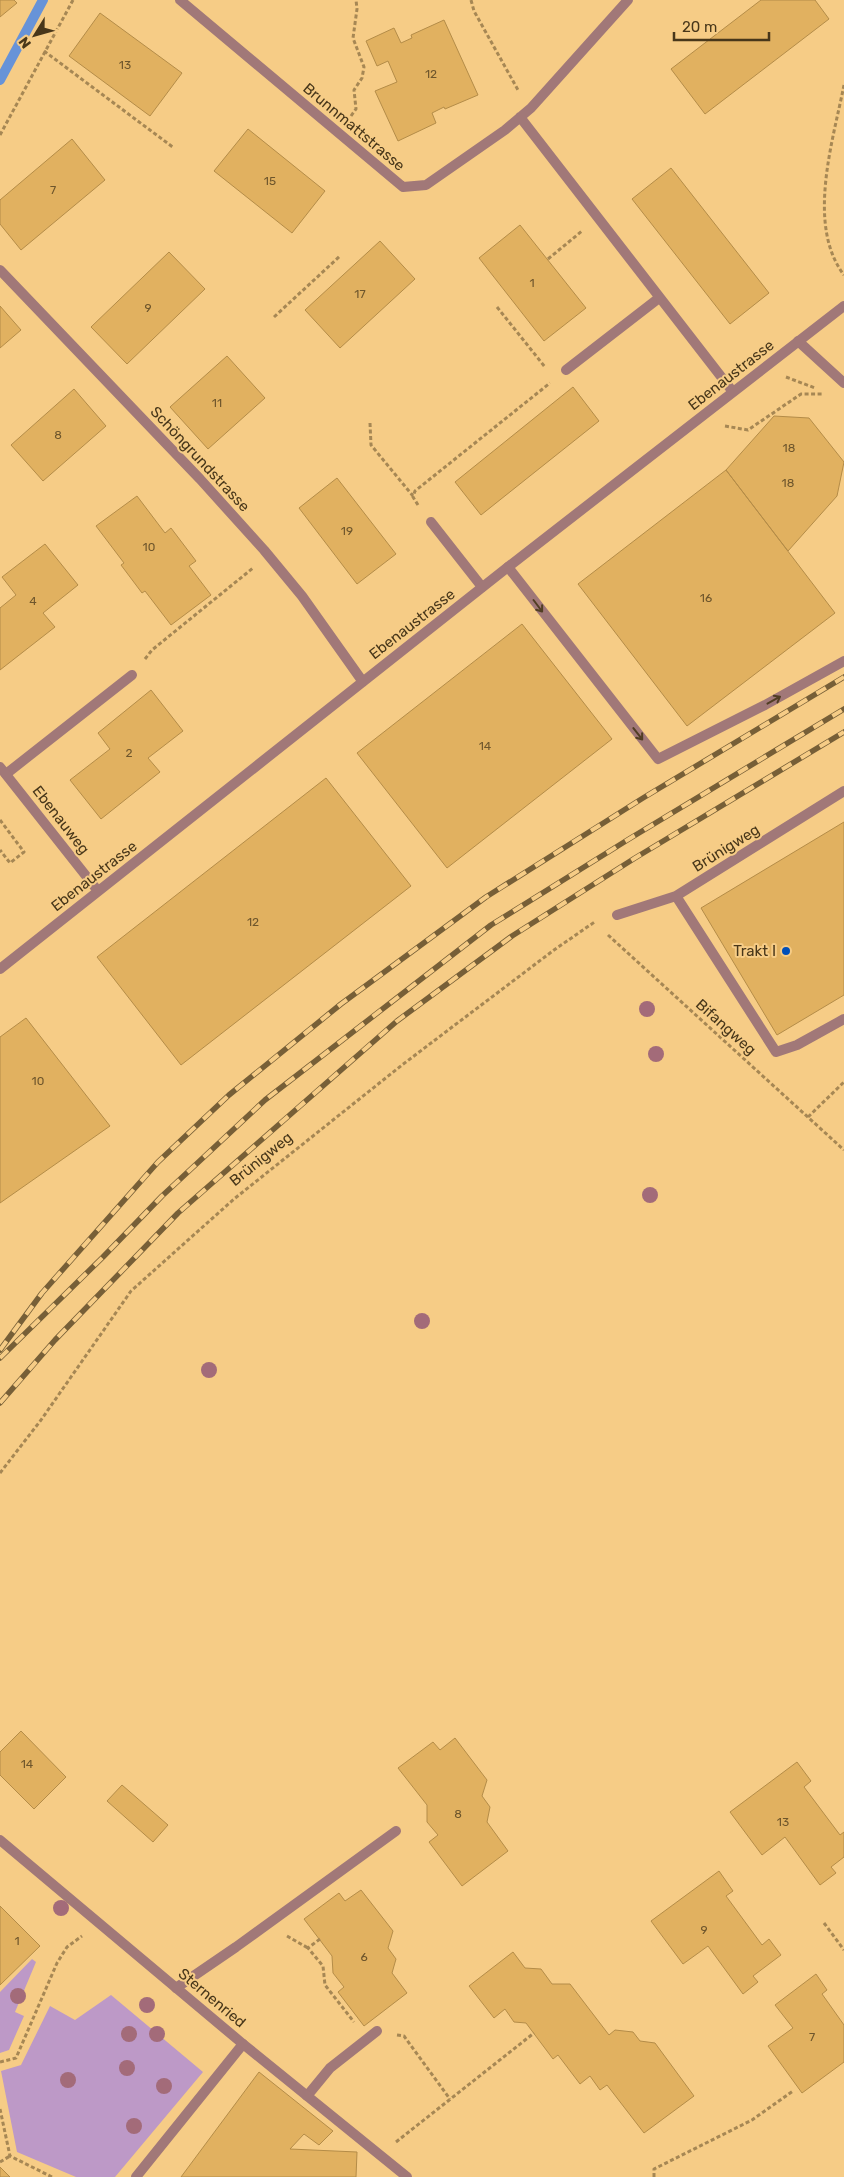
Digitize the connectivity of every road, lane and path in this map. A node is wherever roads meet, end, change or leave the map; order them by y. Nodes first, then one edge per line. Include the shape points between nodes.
1 (73, 0) edge
2 (180, 0) edge
3 (356, 0) edge
4 (471, 0) edge
5 (628, 0) edge
6 (44, 51) junction
7 (844, 85) edge
8 (519, 91) dead end
9 (356, 109) dead end
10 (520, 117) junction
11 (0, 135) edge
12 (174, 148) dead end
13 (584, 229) dead end
14 (340, 256) dead end
15 (548, 259) dead end
16 (0, 270) edge
17 (844, 275) edge
18 (660, 298) junction
19 (844, 306) edge
20 (497, 307) dead end
21 (274, 317) dead end
22 (798, 341) junction
23 (566, 370) joint
24 (783, 376) dead end
25 (554, 380) junction
26 (844, 383) edge
27 (733, 392) junction
28 (370, 423) dead end
29 (721, 425) dead end
30 (413, 497) junction
31 (431, 522) joint
32 (254, 567) dead end
33 (508, 567) junction
34 (482, 588) junction
35 (844, 661) edge
36 (132, 675) joint
37 (363, 682) junction
38 (3, 771) edge
39 (844, 791) edge
40 (0, 820) edge
41 (0, 850) edge
42 (98, 891) junction
43 (676, 896) junction
44 (617, 915) dead end
45 (600, 928) dead end
46 (607, 935) dead end
47 (0, 969) edge
48 (844, 1019) edge
49 (844, 1082) edge
50 (808, 1117) junction
51 (844, 1150) edge
52 (0, 1473) edge
53 (396, 1830) dead end
54 (0, 1840) edge
55 (98, 1923) junction
56 (824, 1923) dead end
57 (844, 1950) edge
58 (176, 1988) junction
59 (377, 2031) dead end
60 (534, 2033) dead end
61 (242, 2044) junction
62 (0, 2062) edge
63 (793, 2091) dead end
64 (307, 2096) junction
65 (0, 2109) edge
66 (380, 2154) junction
67 (10, 2156) junction
68 (0, 2162) edge
69 (52, 2177) edge
70 (136, 2177) edge
71 (407, 2177) edge
72 (654, 2177) edge

1 - 6 path
2 - 10 street, Brunnmattstrasse via 403,187 426,185
3 - 9 path via 353,38 364,67 362,78 354,90
4 - 8 path
5 - 10 street, Brunnmattstrasse
6 - 11 path
6 - 12 path
7 - 17 path via 828,162 824,217 830,247
10 - 18 street
13 - 15 path
14 - 21 path
16 - 37 street, Schöngrundstrasse via 259,545 302,596
18 - 23 street
18 - 27 street
19 - 22 street, Ebenaustrasse
20 - 25 path
22 - 26 street
22 - 27 street, Ebenaustrasse
23 - 25 path
24 - 29 path via 830,393 818,396 801,394 748,430
25 - 30 path via 415,491
27 - 33 street, Ebenaustrasse
28 - 30 path via 371,445
30 - 31 path
31 - 34 street
32 - 36 path via 152,650
33 - 34 street, Ebenaustrasse
33 -> 35 street via 658,759
34 - 37 street, Ebenaustrasse
36 - 38 street
37 - 42 street, Ebenaustrasse
38 - 42 street, Ebenauweg
39 - 43 street, Brünigweg
40 - 41 path via 24,852 10,863
42 - 47 street, Ebenaustrasse
43 - 44 street, Brünigweg
43 - 48 street via 776,1052 797,1045
45 - 52 path, Brünigweg via 593,922 402,1065 234,1199 131,1291
46 - 50 path, Bifangweg
49 - 50 path
50 - 51 path, Bifangweg
53 - 58 street
54 - 55 street, Sternenried
55 - 58 street, Sternenried
55 - 62 path via 67,1947 16,2058
56 - 57 path
58 - 61 street, Sternenried
59 - 64 street via 330,2068
60 - 66 path
61 - 64 street, Sternenried
61 - 70 street
63 - 72 path via 752,2120 654,2169
64 - 66 street, Sternenried
65 - 67 path
66 - 71 street, Sternenried
67 - 68 path
67 - 69 path

